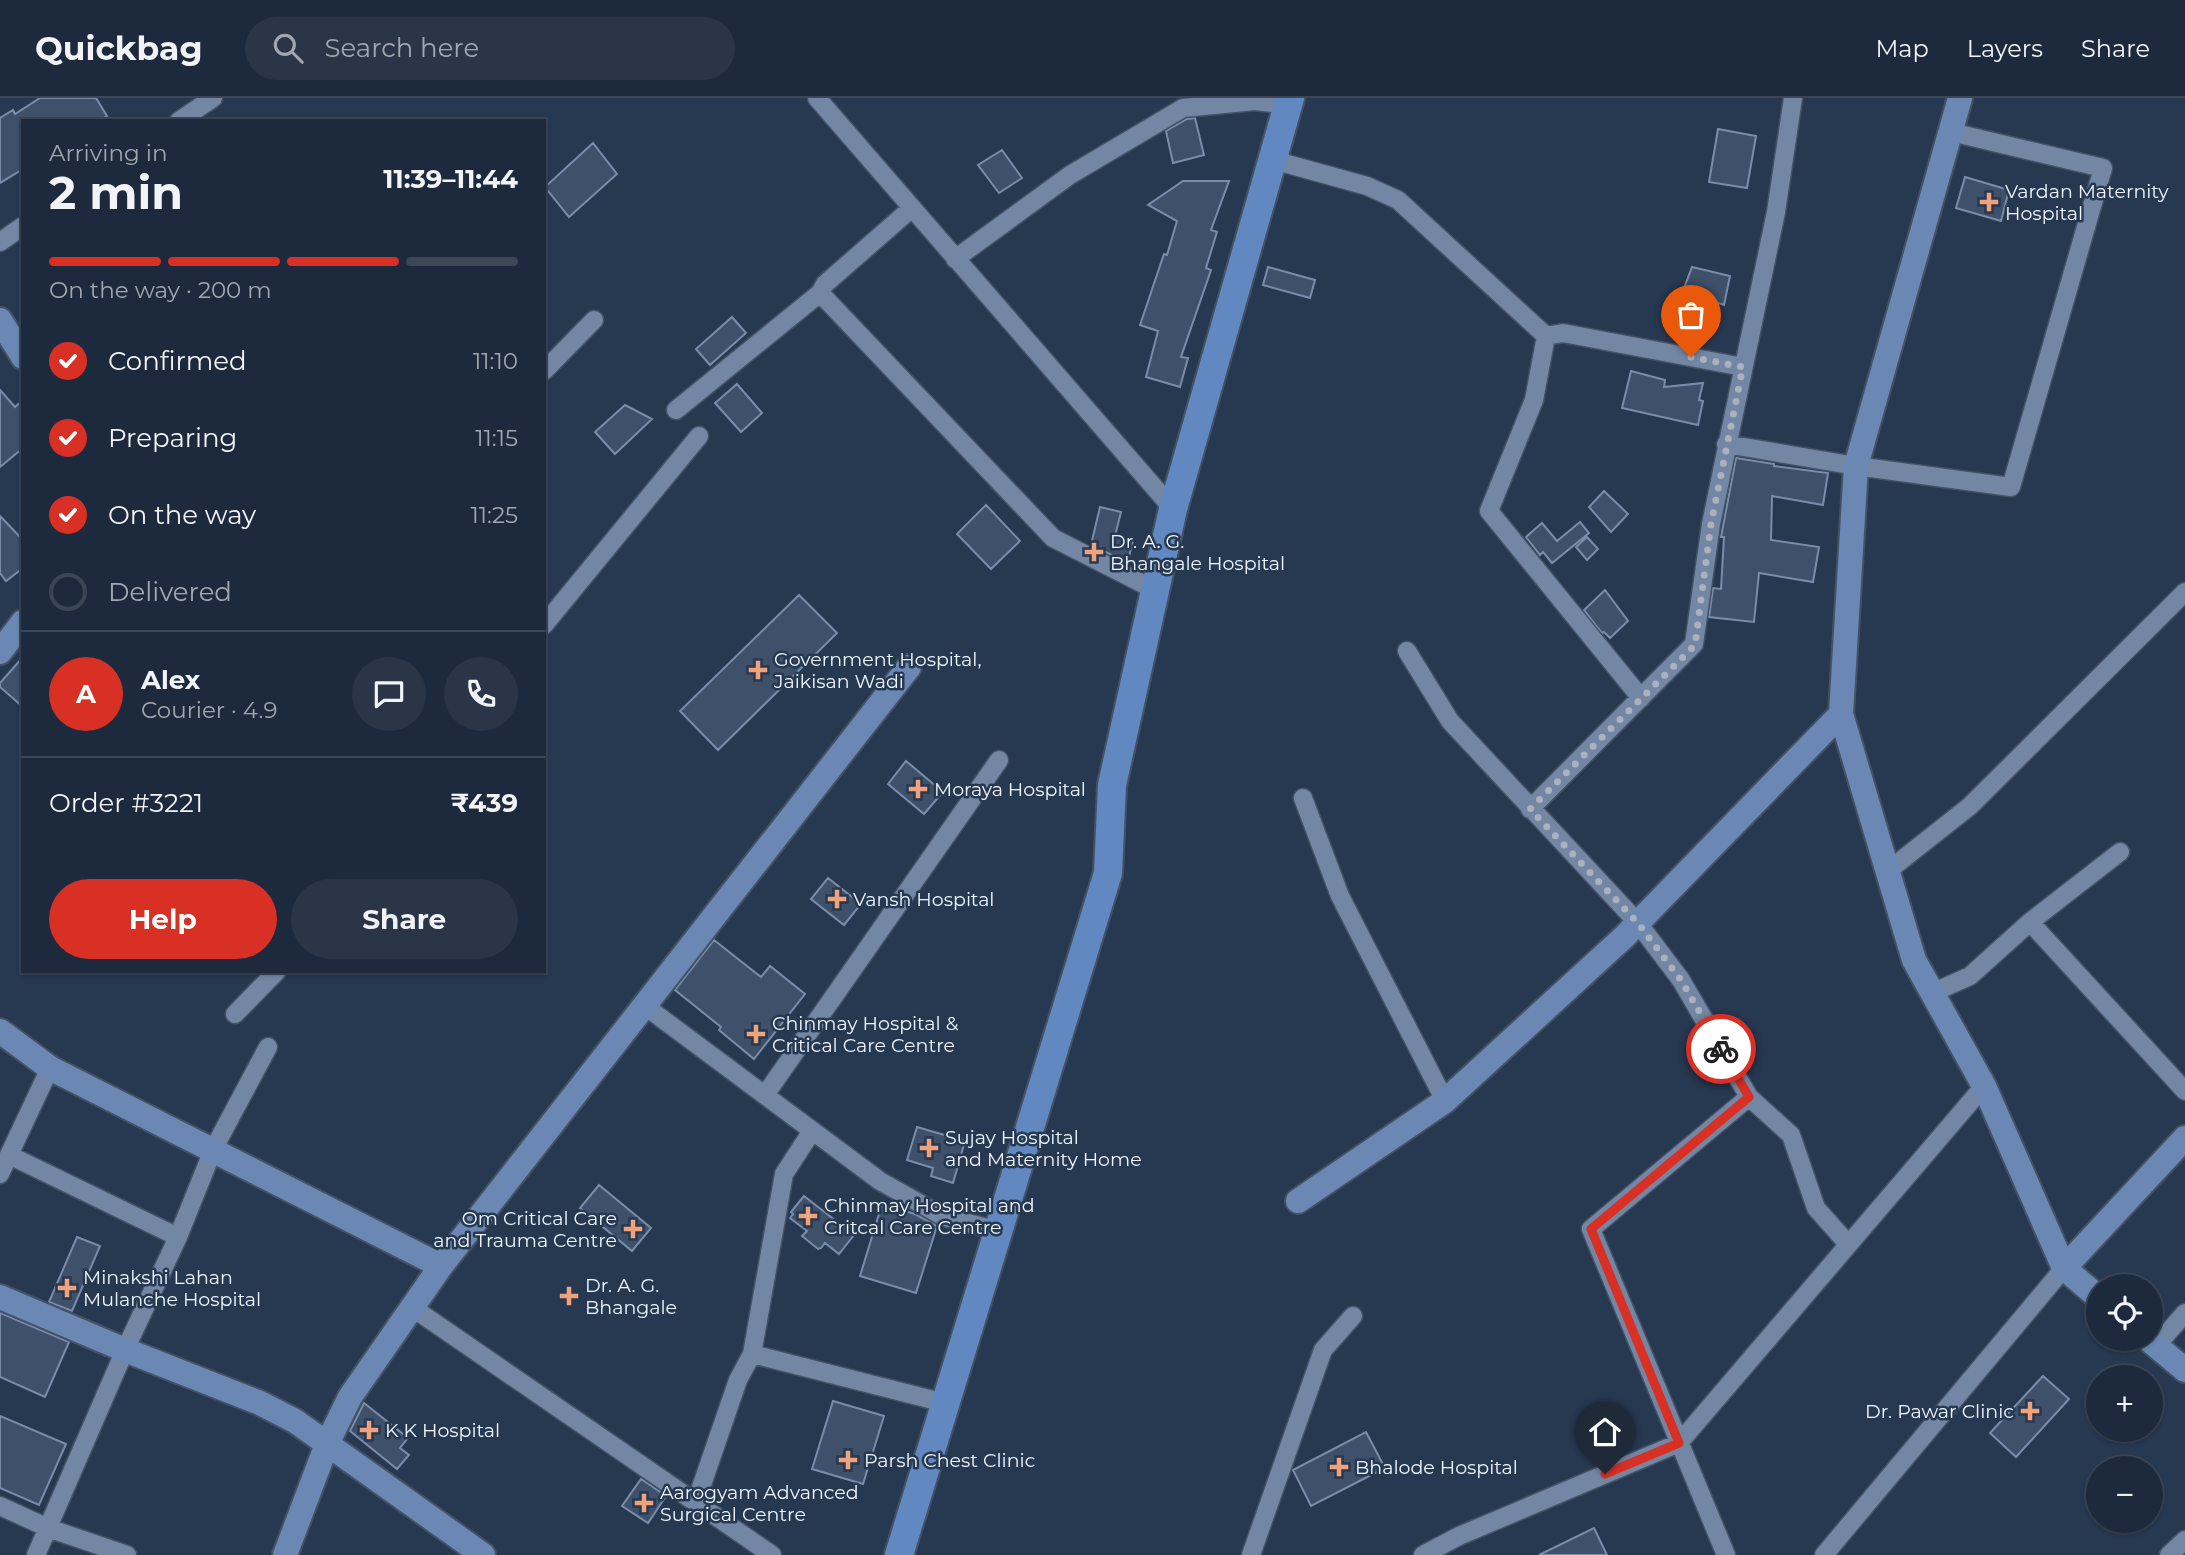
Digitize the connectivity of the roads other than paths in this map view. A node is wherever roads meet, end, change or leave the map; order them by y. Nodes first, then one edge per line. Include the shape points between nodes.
1 (213, 98) edge
2 (817, 98) edge
3 (1793, 98) edge
4 (1960, 98) edge
5 (1289, 101) edge
6 (182, 119) edge
7 (1951, 132) junction
8 (1273, 160) junction
9 (912, 208) junction
10 (21, 227) edge
11 (0, 242) edge
12 (955, 259) junction
13 (820, 293) junction
14 (0, 320) edge
15 (594, 320) dead end
16 (1546, 336) junction
17 (21, 354) edge
18 (1743, 367) junction
19 (546, 369) edge
20 (676, 410) dead end
21 (699, 436) dead end
22 (1726, 444) junction
23 (1856, 466) junction
24 (1173, 509) junction
25 (1155, 590) junction
26 (2185, 592) edge
27 (546, 623) edge
28 (21, 625) edge
29 (1407, 651) dead end
30 (0, 652) edge
31 (909, 667) dead end
32 (1641, 698) junction
33 (1841, 714) junction
34 (999, 760) dead end
35 (1303, 798) dead end
36 (1530, 809) junction
37 (2120, 852) dead end
38 (1889, 870) junction
39 (2030, 922) junction
40 (1638, 923) junction
41 (275, 973) edge
42 (1933, 993) junction
43 (645, 1006) junction
44 (235, 1014) dead end
45 (0, 1031) edge
46 (268, 1047) dead end
47 (50, 1068) junction
48 (1984, 1086) junction
49 (2185, 1091) edge
50 (765, 1095) junction
51 (1749, 1097) junction
52 (1445, 1101) junction
53 (812, 1131) junction
54 (2185, 1138) edge
55 (213, 1150) junction
56 (9, 1155) junction
57 (0, 1174) edge
58 (1298, 1201) dead end
59 (998, 1231) junction
60 (178, 1237) junction
61 (1848, 1244) junction
62 (442, 1266) junction
63 (2064, 1268) junction
64 (2086, 1287) edge
65 (0, 1297) edge
66 (413, 1308) junction
67 (2185, 1314) edge
68 (1353, 1317) dead end
69 (2163, 1333) edge
70 (125, 1350) junction
71 (2163, 1351) edge
72 (752, 1354) junction
73 (2185, 1370) edge
74 (945, 1403) junction
75 (1679, 1443) junction
76 (327, 1444) junction
77 (696, 1502) junction
78 (0, 1506) edge
79 (48, 1528) junction
80 (2185, 1540) edge
81 (36, 1555) edge
82 (127, 1555) edge
83 (285, 1555) edge
84 (483, 1555) edge
85 (772, 1555) edge
86 (899, 1555) edge
87 (1251, 1555) edge
88 (1423, 1555) edge
89 (1726, 1555) edge
90 (1824, 1555) edge
91 (2169, 1555) edge

1 - 6 street
2 - 9 street
3 - 18 street via 1776,212
4 - 7 street
5 - 8 main road
5 - 12 street via 1183,108 1070,175
7 - 23 street
7 - 23 street via 2103,168 2011,487
8 - 16 street via 1367,186 1398,200
8 - 24 main road
9 - 12 street
9 - 13 street
10 - 11 street
12 - 24 street
13 - 20 street
13 - 25 street via 1053,538
14 - 17 street
15 - 19 street
16 - 18 street via 1563,333
16 - 32 street via 1534,400 1489,511
18 - 22 street
21 - 27 street
22 - 23 street
22 - 32 street via 1695,645
23 - 33 street
24 - 25 main road
25 - 59 main road via 1112,786 1108,873
26 - 38 street via 1970,806
28 - 30 street
29 - 36 street via 1450,721
31 - 43 street
32 - 36 street
33 - 38 street
33 - 40 street
34 - 50 street
35 - 52 street via 1340,896
36 - 40 street
37 - 39 street
38 - 42 street via 1914,960
39 - 42 street via 1970,976
39 - 49 street
40 - 51 street via 1681,980
40 - 52 street
41 - 44 street
42 - 48 street
43 - 50 street
43 - 62 street
45 - 47 street
46 - 55 street
47 - 55 street
47 - 56 street
48 - 61 street
48 - 63 street
50 - 53 street
51 - 61 street via 1790,1135 1816,1208
51 - 75 street via 1591,1229
52 - 58 street
53 - 59 street via 880,1181 942,1216
53 - 72 street via 784,1174
54 - 63 street
55 - 60 street
55 - 62 street
56 - 57 street
56 - 60 street
59 - 74 main road
60 - 70 street
61 - 75 street
62 - 66 street
63 - 64 street
63 - 90 street
65 - 70 street
66 - 76 street via 350,1396
66 - 77 street
67 - 69 street
68 - 87 street via 1323,1350
70 - 76 street via 260,1403
70 - 79 street
71 - 73 street
72 - 74 street
72 - 77 street via 738,1380
74 - 86 main road
75 - 88 street
75 - 89 street
76 - 83 street
76 - 84 street
77 - 85 street
78 - 79 street
79 - 81 street
79 - 82 street
80 - 91 street

